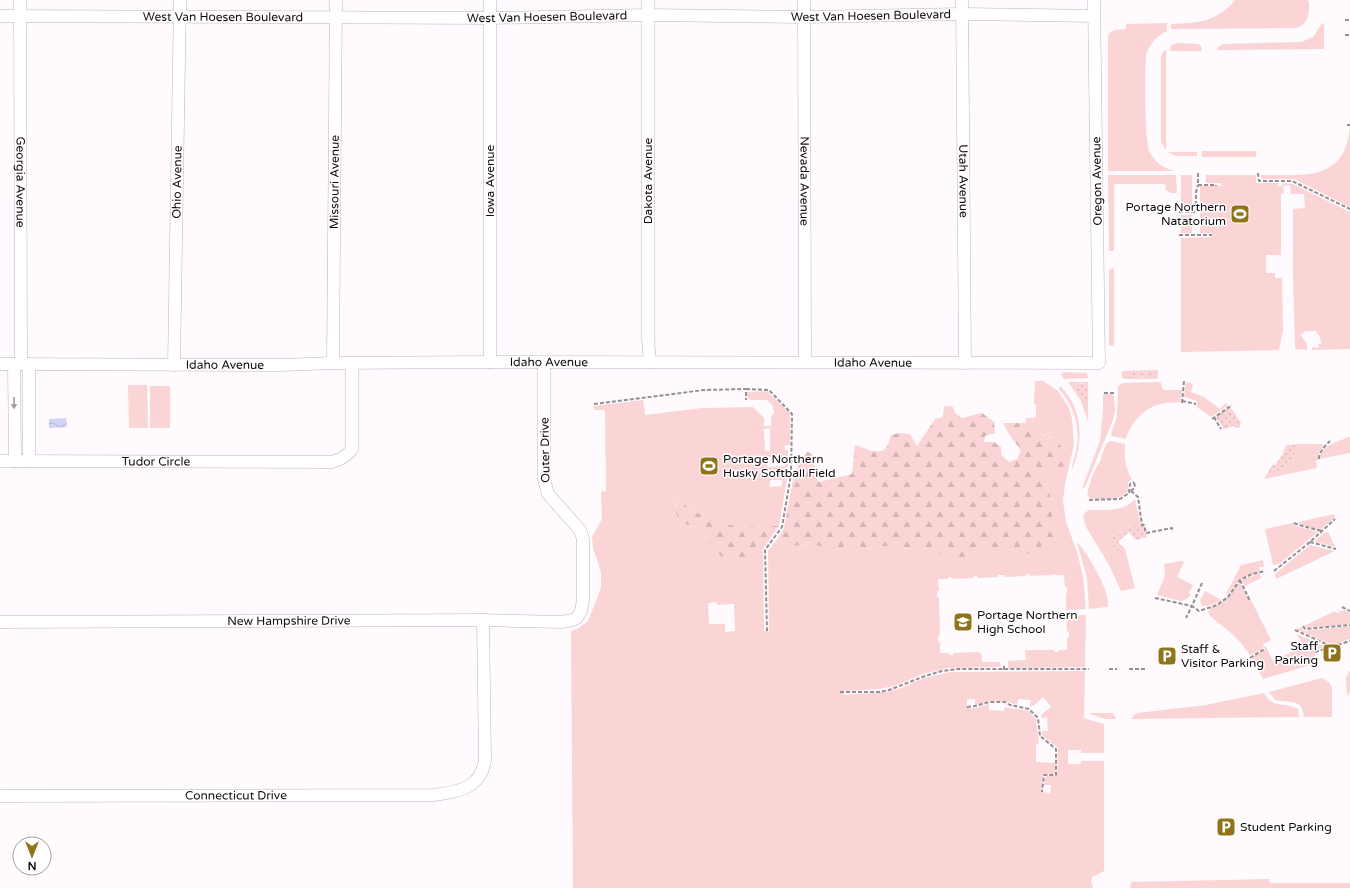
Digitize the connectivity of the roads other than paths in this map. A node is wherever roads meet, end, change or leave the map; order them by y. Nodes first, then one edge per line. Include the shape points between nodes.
1 (20, 0) edge
2 (180, 0) edge
3 (336, 0) edge
4 (490, 0) edge
5 (648, 0) edge
6 (804, 0) edge
7 (962, 0) edge
8 (1094, 0) edge
9 (962, 14) junction
10 (648, 15) junction
11 (0, 16) edge
12 (20, 16) junction
13 (1094, 16) junction
14 (804, 17) junction
15 (180, 18) junction
16 (336, 18) junction
17 (490, 18) junction
18 (490, 362) junction
19 (650, 362) junction
20 (805, 362) junction
21 (333, 363) junction
22 (352, 363) junction
23 (544, 363) junction
24 (965, 363) junction
25 (1098, 363) joint
26 (0, 364) edge
27 (21, 364) junction
28 (174, 365) junction
29 (0, 461) edge
30 (15, 461) junction
31 (29, 461) junction
32 (577, 618) joint
33 (483, 620) junction
34 (0, 622) edge
35 (0, 796) edge

1 - 12 street, Georgia Avenue
2 - 15 street, Ohio Avenue
3 - 16 street, Missouri Avenue
4 - 17 street, Iowa Avenue
5 - 10 street, Dakota Avenue
6 - 14 street, Nevada Avenue
7 - 9 street, Utah Avenue
8 - 13 street, Oregon Avenue
9 - 13 street, West Van Hoesen Boulevard
9 - 14 street, West Van Hoesen Boulevard
9 - 24 street, Utah Avenue
10 - 14 street, West Van Hoesen Boulevard
10 - 17 street, West Van Hoesen Boulevard
10 - 19 street, Dakota Avenue
11 - 12 street, West Van Hoesen Boulevard
12 - 15 street, West Van Hoesen Boulevard
12 - 27 street, Georgia Avenue
13 - 25 street, Oregon Avenue
14 - 20 street, Nevada Avenue
15 - 16 street, West Van Hoesen Boulevard
15 - 28 street, Ohio Avenue
16 - 17 street, West Van Hoesen Boulevard
16 - 21 street, Missouri Avenue
17 - 18 street, Iowa Avenue
18 - 22 street, Idaho Avenue
18 - 23 street, Idaho Avenue
19 - 20 street, Idaho Avenue
19 - 23 street, Idaho Avenue
20 - 24 street, Idaho Avenue
21 - 22 street, Idaho Avenue
21 - 28 street, Idaho Avenue
22 - 31 street, Tudor Circle via 352,449 348,455 332,462
23 - 32 street, Outer Drive via 544,479 548,494 580,530 583,539 583,600 582,611
24 - 25 street, Idaho Avenue
26 - 27 street, Idaho Avenue
27 - 28 street, Idaho Avenue
27 -> 30 street
27 - 31 street
29 - 30 street, Tudor Circle
30 - 31 street, Tudor Circle
32 - 33 street, New Hampshire Drive via 560,622
33 - 34 street, New Hampshire Drive
33 - 35 street, Connecticut Drive via 485,760 483,770 475,782 452,792 434,795

